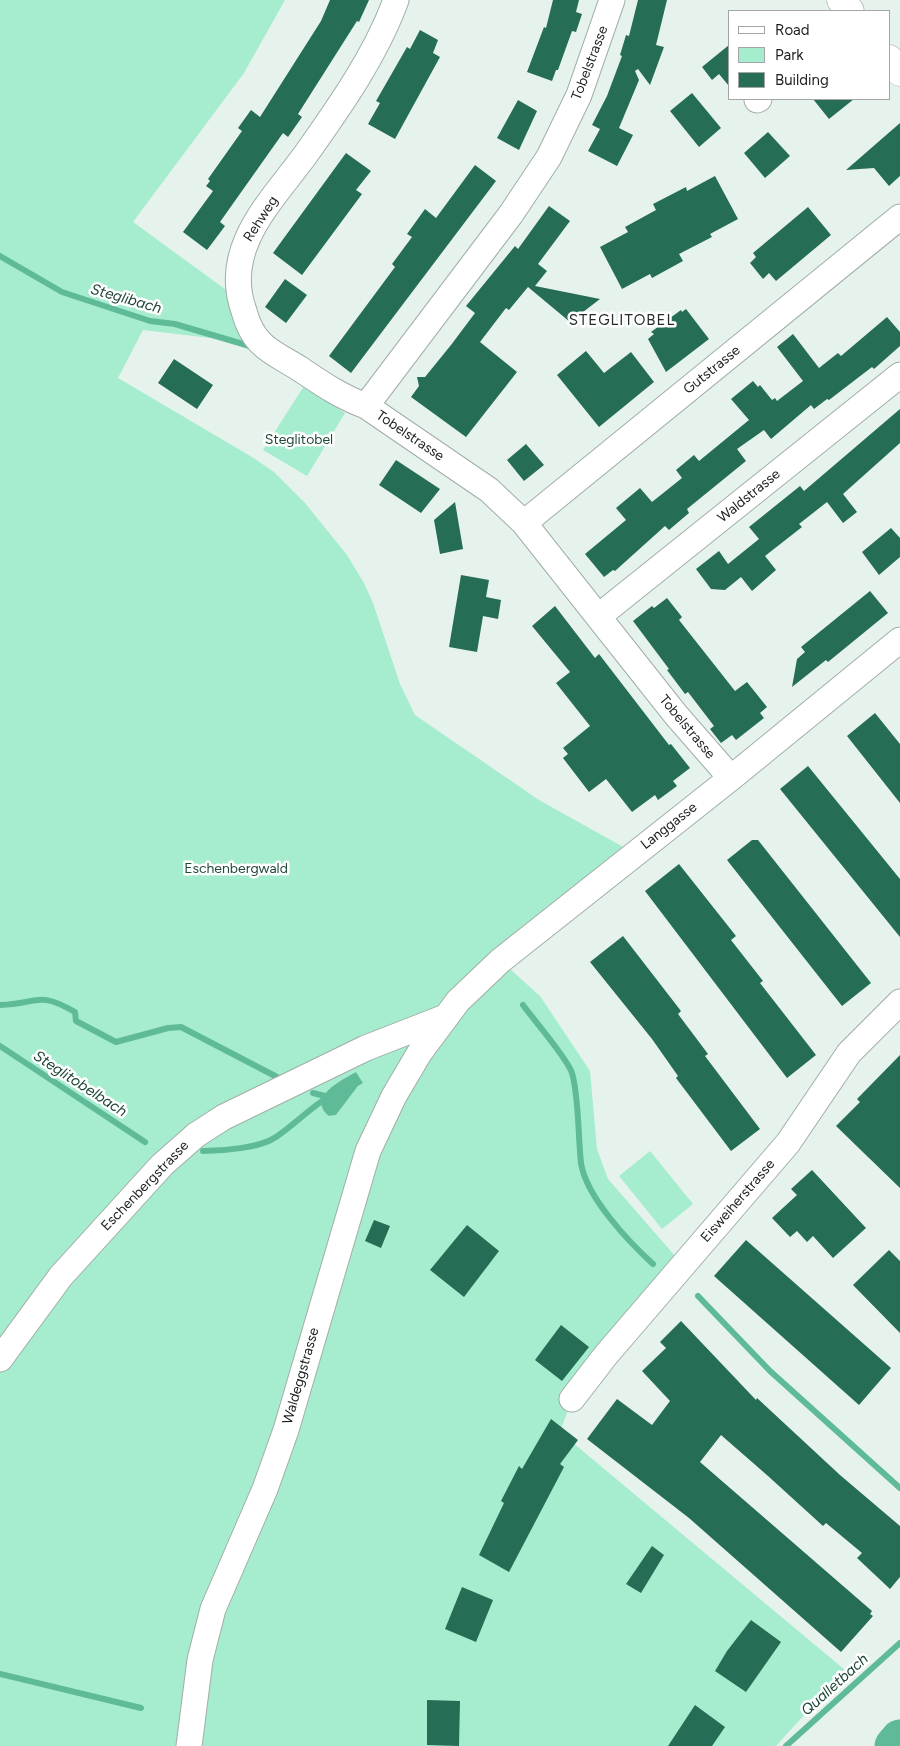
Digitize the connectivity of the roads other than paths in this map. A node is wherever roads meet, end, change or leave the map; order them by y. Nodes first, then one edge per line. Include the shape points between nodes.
1 (396, 0) edge
2 (612, 0) edge
3 (841, 0) edge
4 (849, 10) edge
5 (890, 60) edge
6 (900, 72) edge
7 (900, 217) edge
8 (900, 375) edge
9 (366, 406) junction
10 (524, 523) junction
11 (599, 616) junction
12 (900, 640) edge
13 (731, 778) junction
14 (900, 1002) edge
15 (443, 1018) junction
16 (0, 1358) edge
17 (572, 1399) dead end
18 (189, 1746) edge

1 - 9 street, Rehweg via 359,74 308,152 252,227 240,254 240,300 248,324 261,344 346,399
2 - 9 street, Tobelstrasse via 579,96 549,157 511,214
3 - 4 main road
5 - 6 main road
7 - 10 street, Gutstrasse
8 - 11 street, Waldstrasse
9 - 10 street, Tobelstrasse via 482,485
10 - 11 street, Tobelstrasse
11 - 13 street, Tobelstrasse via 676,715
12 - 13 street, Langgasse
13 - 15 street, Langgasse via 500,961
14 - 17 street, Eisweiherstrasse via 849,1053 788,1143
15 - 16 street, Eschenbergstrasse via 366,1048 224,1117 196,1135 148,1180 67,1269
15 - 18 street, Waldeggstrasse via 394,1096 362,1167 286,1430 265,1489 213,1609 200,1660

